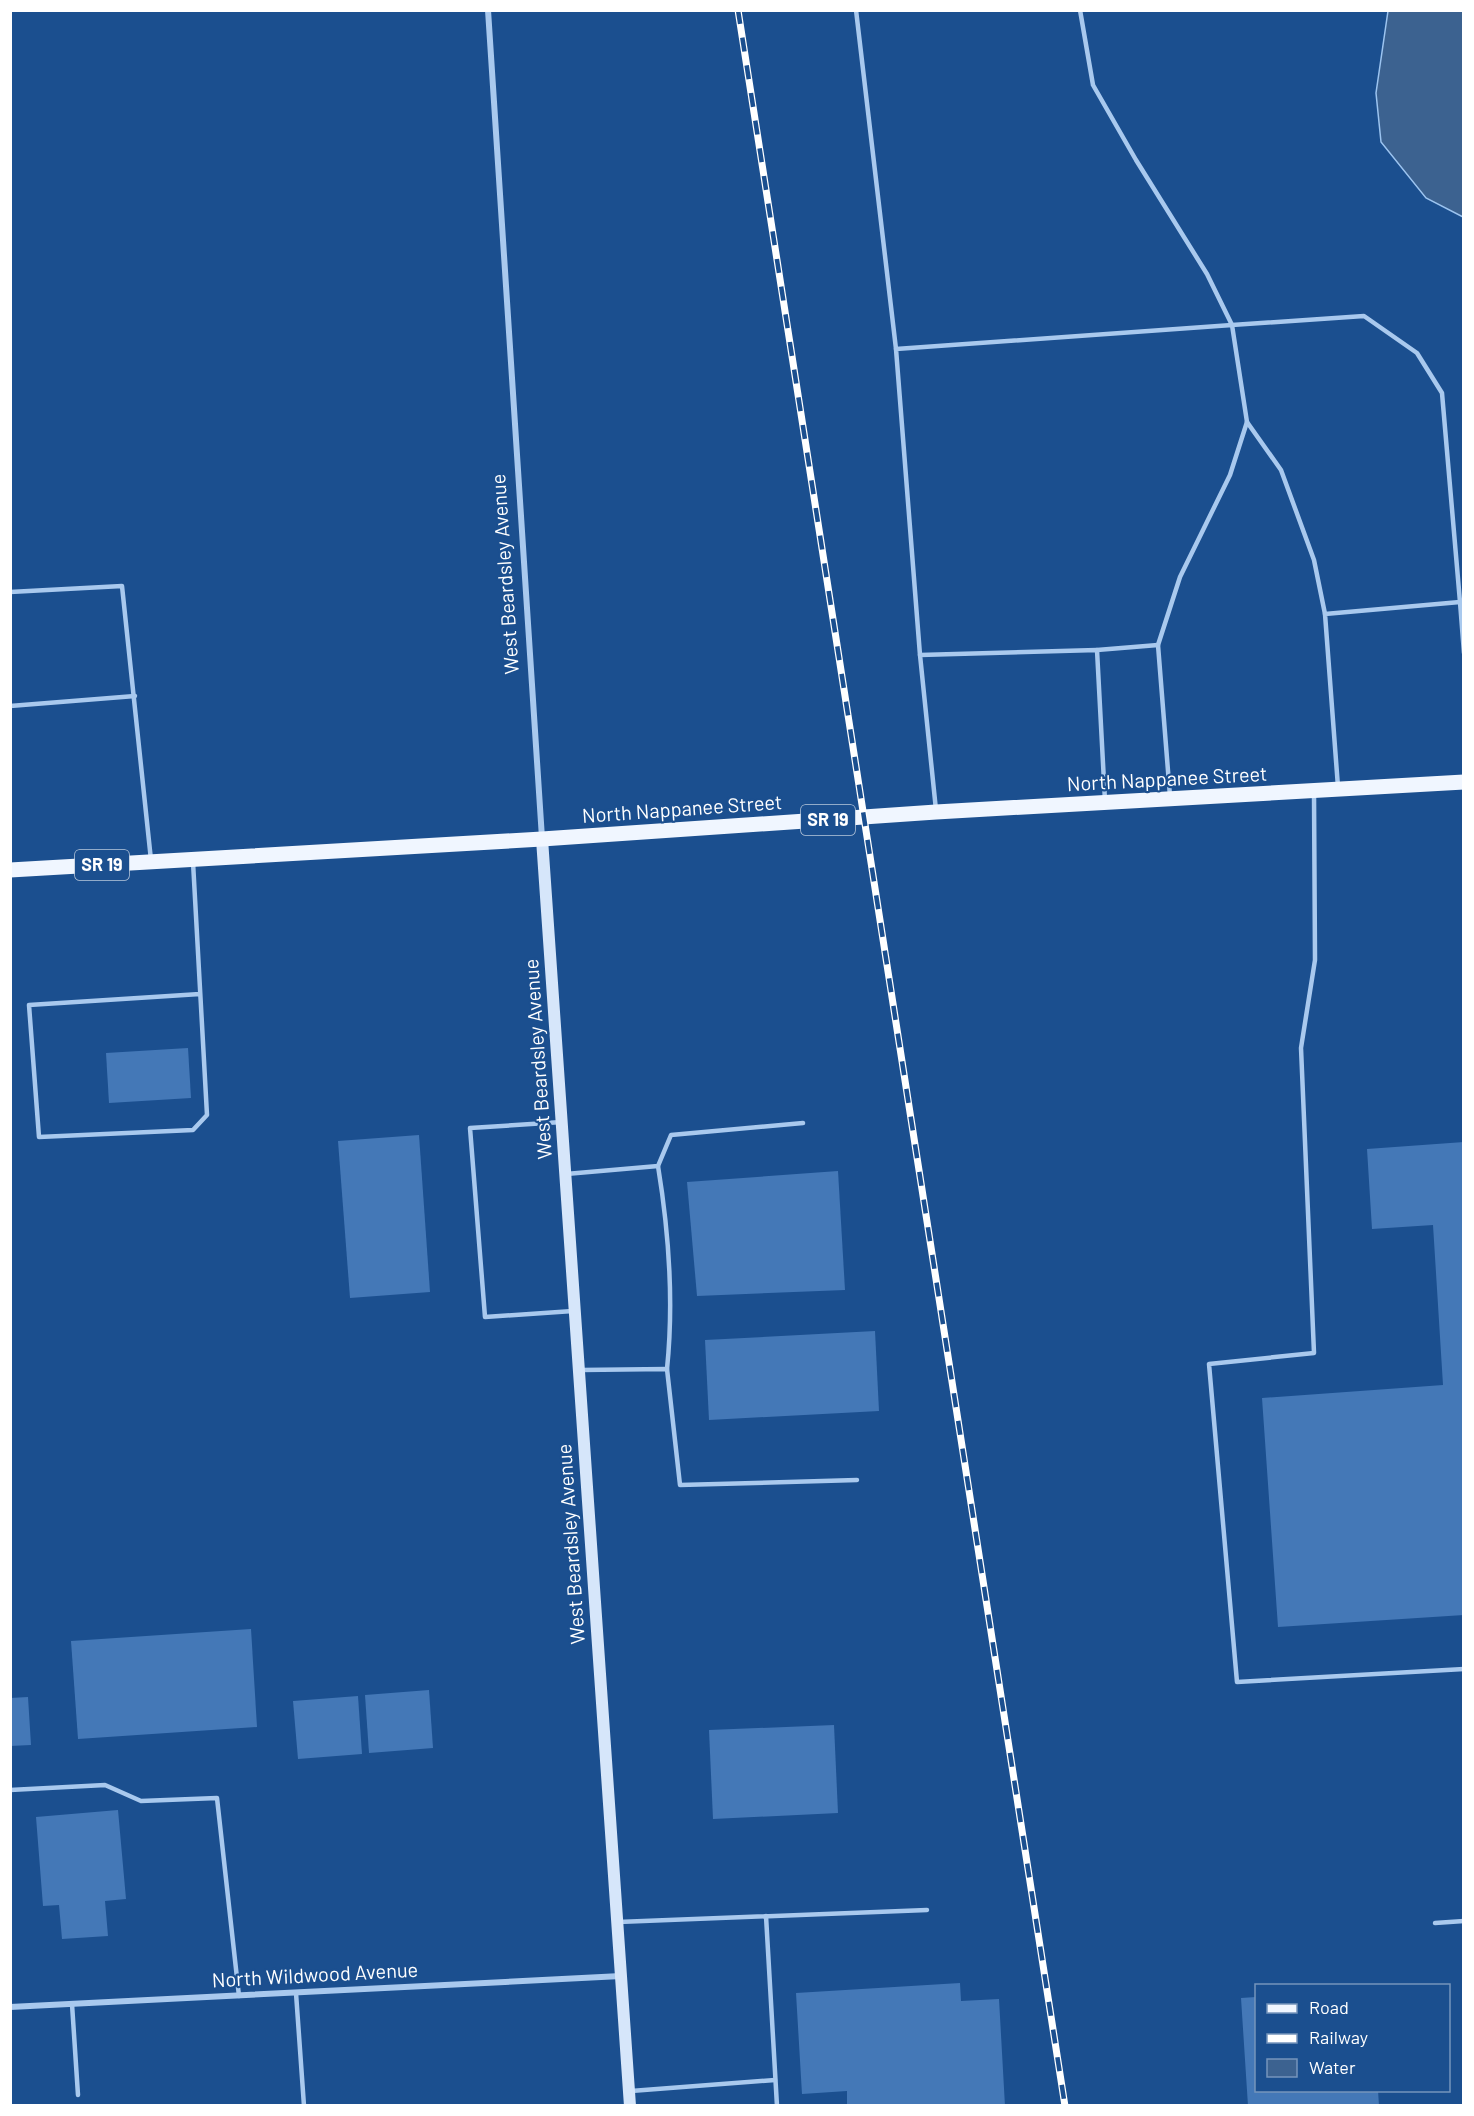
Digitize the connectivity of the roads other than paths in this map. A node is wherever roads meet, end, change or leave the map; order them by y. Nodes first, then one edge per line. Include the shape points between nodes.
1 (488, 10) edge
2 (856, 10) edge
3 (1080, 10) edge
4 (1232, 325) junction
5 (896, 349) junction
6 (1247, 422) junction
7 (10, 592) edge
8 (1460, 602) junction
9 (1325, 614) junction
10 (1158, 645) junction
11 (1097, 650) junction
12 (1464, 653) edge
13 (921, 655) junction
14 (135, 696) junction
15 (10, 706) edge
16 (1464, 782) edge
17 (1338, 789) junction
18 (1314, 791) junction
19 (1170, 800) junction
20 (1106, 804) junction
21 (936, 812) junction
22 (542, 838) junction
23 (193, 860) junction
24 (151, 862) junction
25 (10, 870) edge
26 (200, 994) junction
27 (562, 1122) junction
28 (803, 1123) dead end
29 (657, 1166) junction
30 (566, 1174) junction
31 (575, 1311) junction
32 (667, 1369) junction
33 (579, 1370) junction
34 (857, 1480) dead end
35 (1464, 1669) edge
36 (10, 1790) edge
37 (927, 1910) dead end
38 (766, 1916) junction
39 (1464, 1921) edge
40 (617, 1922) junction
41 (1435, 1923) dead end
42 (621, 1976) junction
43 (296, 1993) junction
44 (239, 1996) junction
45 (72, 2004) junction
46 (10, 2007) edge
47 (775, 2080) junction
48 (629, 2091) junction
49 (78, 2095) dead end
50 (304, 2106) edge
51 (630, 2106) edge
52 (777, 2106) edge

1 - 22 street, West Beardsley Avenue
2 - 5 lane
3 - 4 lane via 1093,85 1207,274
4 - 5 lane
4 - 6 lane
4 - 8 lane via 1364,316 1417,353 1442,393
5 - 13 lane
6 - 9 lane via 1281,470 1314,560
6 - 10 lane via 1230,475 1180,577
7 - 14 lane via 122,586
8 - 9 lane
8 - 12 lane
9 - 17 lane
10 - 11 lane
10 - 19 lane
11 - 13 lane
11 - 20 lane
13 - 21 lane
14 - 15 lane
14 - 24 lane
16 - 17 main road, North Nappanee Street / SR 19
17 - 18 main road, North Nappanee Street / SR 19
18 - 19 main road, North Nappanee Street / SR 19
18 - 35 lane via 1315,960 1301,1048 1314,1353 1209,1364 1237,1682
19 - 20 main road, North Nappanee Street / SR 19
20 - 21 main road, North Nappanee Street / SR 19
21 - 22 main road, North Nappanee Street / SR 19
22 - 23 main road, North Nappanee Street / SR 19
22 - 27 main road, West Beardsley Avenue
23 - 24 main road, North Nappanee Street / SR 19
23 - 26 lane
24 - 25 main road, North Nappanee Street / SR 19
26 - 26 lane via 207,1115 193,1130 39,1137 29,1005
27 - 30 main road, West Beardsley Avenue
27 - 31 lane via 470,1128 485,1317
28 - 29 lane via 671,1135
29 - 30 lane
29 - 32 lane via 667,1219 671,1331
30 - 31 main road, West Beardsley Avenue
31 - 33 main road, West Beardsley Avenue
32 - 33 lane
32 - 34 lane via 680,1485
33 - 40 main road, West Beardsley Avenue
36 - 44 lane via 105,1785 141,1801 217,1798
37 - 38 lane
38 - 40 lane
38 - 47 lane
39 - 41 lane
40 - 42 main road, West Beardsley Avenue
42 - 43 street, North Wildwood Avenue
42 - 48 main road, West Beardsley Avenue
43 - 44 street, North Wildwood Avenue
43 - 50 lane
44 - 45 street, North Wildwood Avenue
45 - 46 street, North Wildwood Avenue
45 - 49 lane
47 - 48 lane
47 - 52 lane
48 - 51 main road, West Beardsley Avenue

